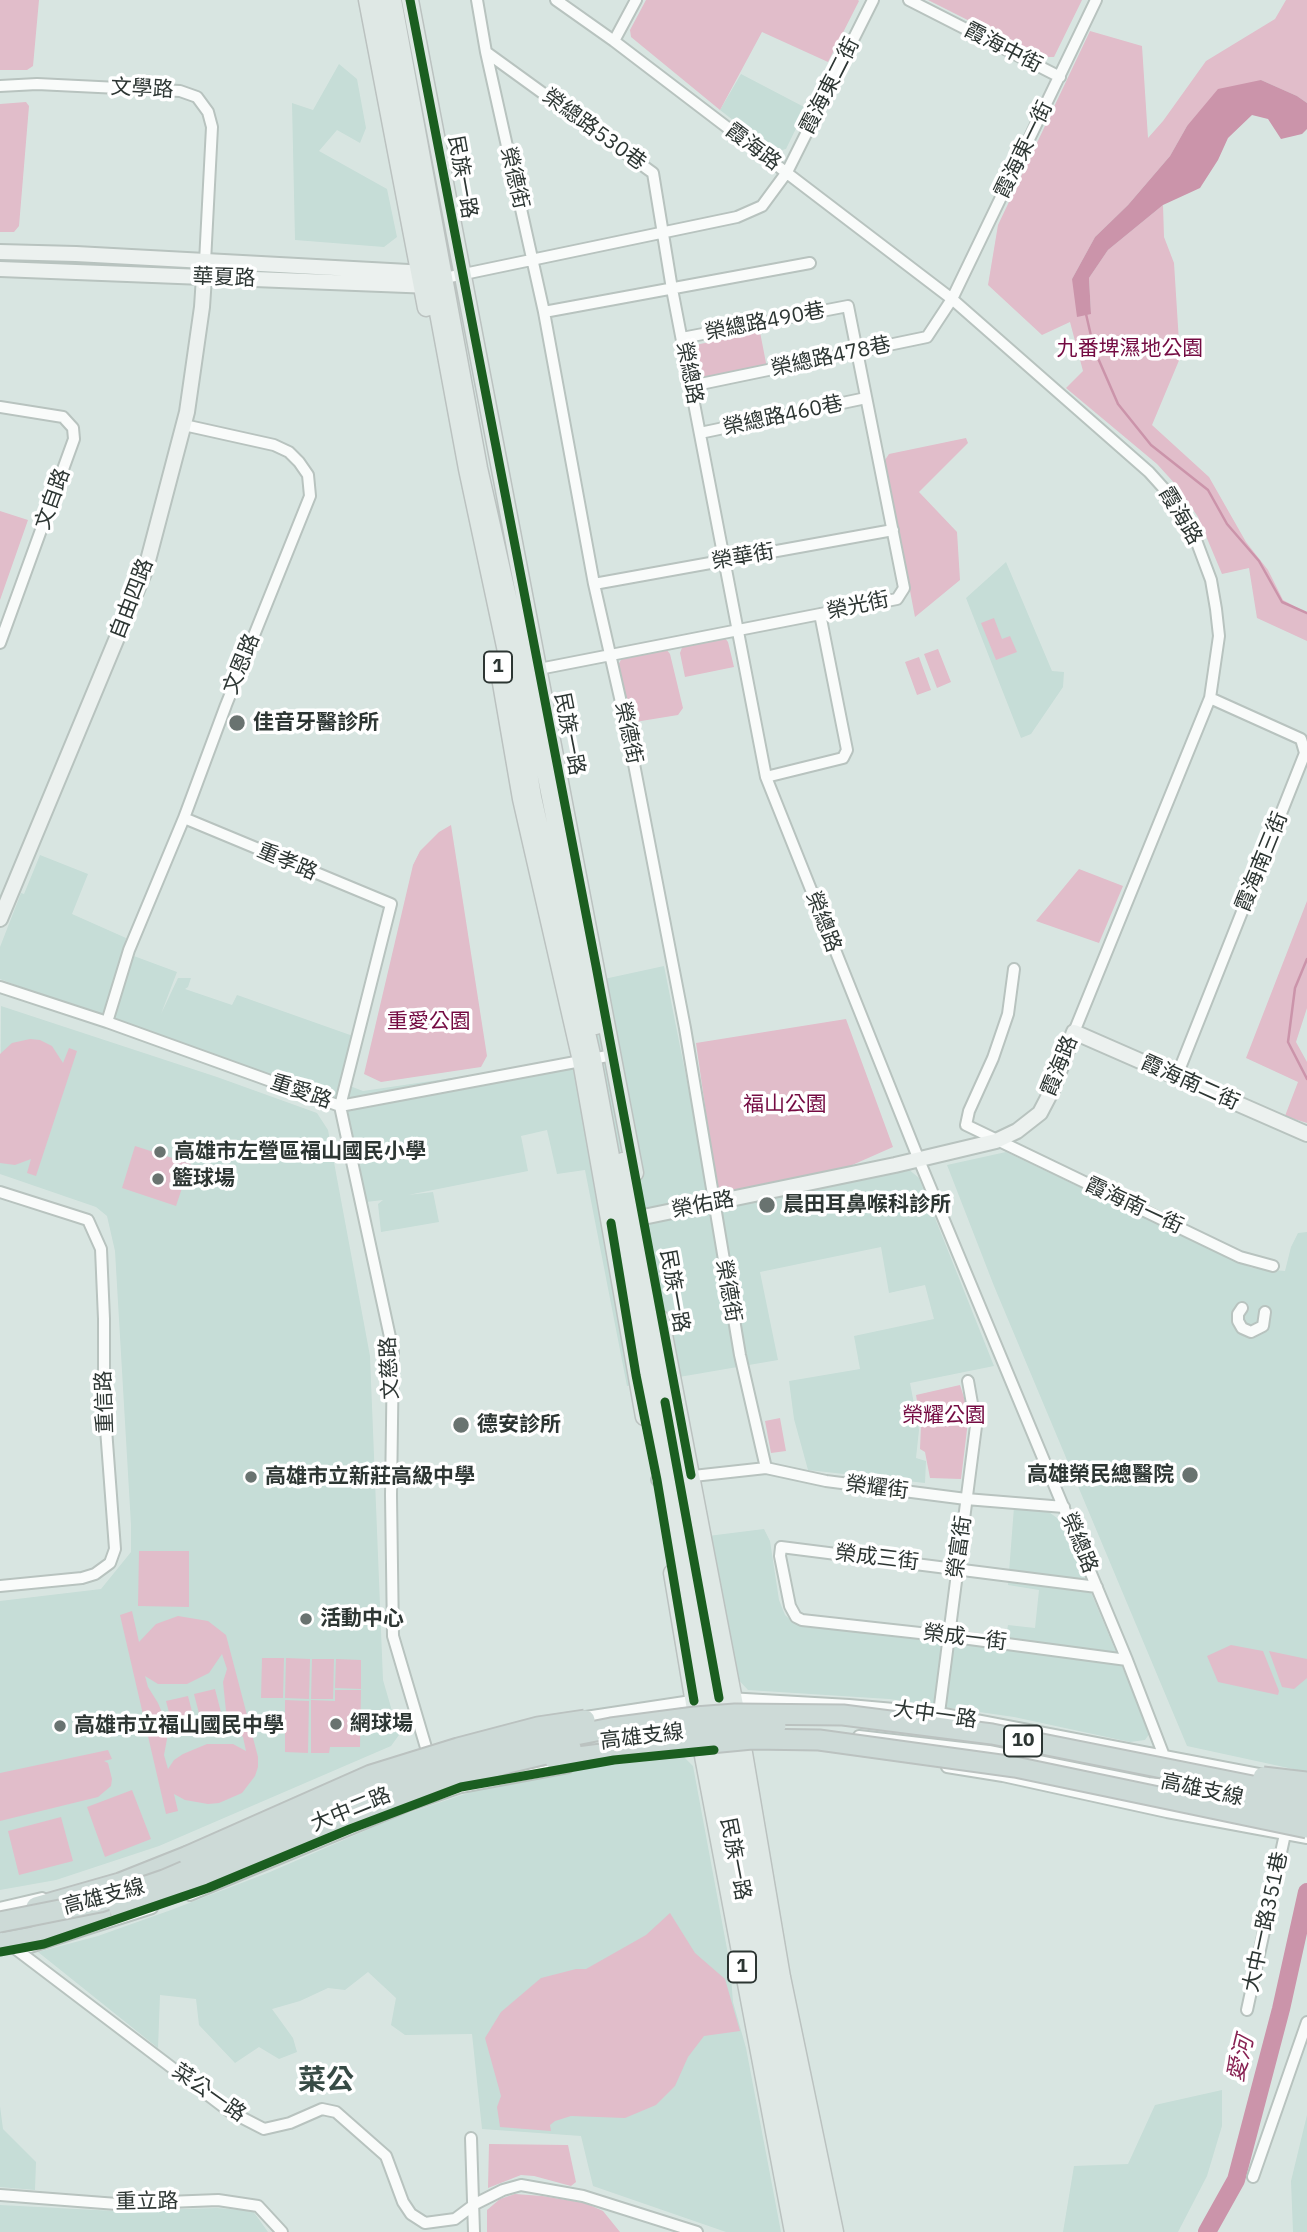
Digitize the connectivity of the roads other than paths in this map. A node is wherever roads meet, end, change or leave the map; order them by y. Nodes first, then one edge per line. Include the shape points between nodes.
1 (367, 0) edge
2 (380, 0) edge
3 (393, 0) edge
4 (410, 0) edge
5 (477, 0) edge
6 (556, 0) edge
7 (636, 0) edge
8 (873, 0) edge
9 (909, 0) edge
10 (1096, 0) edge
11 (614, 41) junction
12 (486, 52) junction
13 (1060, 77) junction
14 (0, 86) edge
15 (787, 172) junction
16 (662, 232) junction
17 (0, 252) edge
18 (533, 258) junction
19 (205, 262) junction
20 (810, 263) dead end
21 (0, 269) edge
22 (204, 278) junction
23 (435, 278) junction
24 (672, 289) junction
25 (952, 299) junction
26 (848, 306) joint
27 (544, 312) junction
28 (682, 338) junction
29 (858, 353) junction
30 (691, 386) junction
31 (866, 398) junction
32 (0, 407) edge
33 (184, 425) junction
34 (700, 433) junction
35 (892, 530) junction
36 (725, 560) junction
37 (594, 584) junction
38 (820, 614) junction
39 (738, 631) junction
40 (0, 642) edge
41 (610, 654) junction
42 (532, 671) junction
43 (1210, 698) junction
44 (766, 777) junction
45 (184, 818) junction
46 (391, 904) joint
47 (0, 919) edge
48 (1014, 969) dead end
49 (0, 987) edge
50 (107, 1022) junction
51 (1074, 1032) junction
52 (598, 1058) junction
53 (1176, 1078) junction
54 (340, 1106) junction
55 (1307, 1134) edge
56 (996, 1140) junction
57 (919, 1160) junction
58 (0, 1192) edge
59 (714, 1203) junction
60 (628, 1220) junction
61 (1273, 1266) dead end
62 (1242, 1308) dead end
63 (1265, 1312) dead end
64 (968, 1381) dead end
65 (766, 1468) junction
66 (673, 1477) junction
67 (966, 1499) junction
68 (1064, 1507) junction
69 (957, 1568) junction
70 (0, 1586) edge
71 (1097, 1587) junction
72 (802, 1620) joint
73 (947, 1636) junction
74 (1127, 1660) junction
75 (718, 1702) junction
76 (790, 1703) junction
77 (939, 1713) junction
78 (778, 1744) junction
79 (722, 1749) junction
80 (1164, 1756) junction
81 (428, 1757) junction
82 (1098, 1757) junction
83 (513, 1762) junction
84 (1167, 1773) junction
85 (1272, 1776) junction
86 (1307, 1783) edge
87 (1170, 1786) junction
88 (1258, 1791) junction
89 (440, 1794) junction
90 (1307, 1797) edge
91 (1307, 1804) edge
92 (1307, 1813) edge
93 (1213, 1820) junction
94 (1307, 1820) edge
95 (1307, 1828) edge
96 (1285, 1835) junction
97 (1307, 1838) edge
98 (0, 1908) edge
99 (101, 1914) junction
100 (0, 1919) edge
101 (0, 1936) edge
102 (8, 1946) edge
103 (0, 1952) edge
104 (1247, 2010) dead end
105 (1307, 2022) edge
106 (1293, 2063) junction
107 (1307, 2066) edge
108 (471, 2138) dead end
109 (1253, 2177) dead end
110 (820, 2191) junction
111 (0, 2195) edge
112 (475, 2204) junction
113 (282, 2232) edge
114 (474, 2232) edge
115 (697, 2232) edge
116 (793, 2232) edge
117 (809, 2232) edge
118 (822, 2232) edge
119 (835, 2232) edge

1 - 23 main road, 民族一路 / 1
2 - 23 main road, 民族一路 / 1
3 - 23 main road, 民族一路 / 1
4 - 23 main road, 民族一路 / 1
5 - 12 street, 榮德街
6 - 11 street, 霞海路
7 - 11 street
8 - 15 street, 霞海東二街
9 - 13 street, 霞海中街
10 - 13 street, 霞海東一街
11 - 15 street, 霞海路
12 - 16 street, 榮總路530巷 via 653,173
12 - 18 street, 榮德街
13 - 25 street, 霞海東一街
14 - 19 street, 文學路 via 180,91 197,97 212,127
15 - 16 street, 霞海東二街 via 762,206 752,211
15 - 25 street, 霞海路
16 - 18 street
16 - 24 street, 榮總路
17 - 19 street, 華夏路
18 - 23 street
18 - 27 street, 榮德街
19 - 22 street, 自由四路
19 - 23 street, 華夏路
20 - 24 street
21 - 22 street, 華夏路
22 - 23 street, 華夏路
22 - 33 street, 自由四路
23 - 42 main road, 民族一路 / 1
23 - 52 main road, 民族一路 / 1 via 467,469 533,797
24 - 27 street
24 - 28 street, 榮總路
25 - 29 street, 榮總路478巷 via 927,337
25 - 43 street, 霞海路 via 1149,472 1177,503 1198,543 1213,590 1219,636
26 - 28 street, 榮總路490巷
26 - 29 street, 榮光街
27 - 37 street, 榮德街
28 - 30 street, 榮總路
29 - 30 street, 榮總路478巷
29 - 31 street, 榮光街
30 - 34 street, 榮總路
31 - 34 street, 榮總路460巷
31 - 35 street, 榮光街
32 - 40 street, 文自路 via 63,417 73,428 74,439
33 - 45 street, 文恩路 via 289,452 308,475 310,496
33 - 47 street, 自由四路 via 146,568
34 - 36 street, 榮總路
35 - 36 street, 榮華街
35 - 38 street, 榮光街 via 904,588 897,599
36 - 37 street, 榮華街
36 - 39 street, 榮總路
37 - 41 street, 榮德街
38 - 39 street, 榮光街
38 - 44 street via 847,750 843,758
39 - 41 street, 榮光街
39 - 44 street, 榮總路
41 - 42 street, 榮光街
41 - 59 street, 榮德街 via 685,1028
42 - 52 main road, 民族一路 / 1
43 - 51 street, 霞海路
43 - 53 street, 霞海南三街 via 1301,739 1305,753
44 - 57 street, 榮總路
45 - 46 street, 重孝路
45 - 50 street, 文恩路 via 129,950
46 - 54 street, 文慈路
48 - 56 street, 霞海南一街 via 1009,1013 965,1125
49 - 50 street, 重愛路
50 - 54 street, 重愛路
51 - 53 street, 霞海南二街
51 - 56 street, 霞海路 via 1040,1113
52 - 54 street, 重愛路
52 - 60 main road, 民族一路 / 1
53 - 55 street, 霞海南二街
54 - 81 street, 文慈路 via 393,1351 393,1636
56 - 57 street, 霞海路
56 - 61 street, 霞海南一街 via 1240,1256
57 - 59 street, 榮佑路
57 - 68 street, 榮總路
58 - 70 street, 重信路 via 88,1220 101,1249 104,1402 115,1549 110,1563 95,1574
59 - 60 street, 榮佑路
59 - 65 street, 榮德街 via 740,1355
60 - 66 main road, 民族一路 / 1
60 - 66 main road, 民族一路 / 1
62 - 63 street via 1238,1321 1251,1332 1263,1326
64 - 67 street, 榮富街 via 976,1426
65 - 66 street, 榮耀街
65 - 67 street, 榮耀街 via 825,1481
66 - 75 main road, 民族一路 / 1
66 - 75 main road, 民族一路 / 1
67 - 68 street, 榮耀街
67 - 69 street, 榮富街
68 - 71 street, 榮總路
69 - 71 street, 榮成三街
69 - 72 street, 榮成三街 via 781,1547 788,1601
69 - 73 street, 榮富街
71 - 74 street, 榮總路
72 - 73 street, 榮成一街
73 - 74 street, 榮成一街
73 - 77 street, 榮富街
74 - 80 street, 榮總路
75 - 76 street, 大中一路
75 - 79 main road, 民族一路 / 1
75 - 79 main road, 民族一路 / 1
75 - 81 street, 大中二路 via 601,1714
75 - 82 highway, 高雄支線 / 10, bridge via 992,1734
75 - 100 highway, 高雄支線 / 10, bridge via 505,1749 403,1781 100,1902
75 - 100 highway, bridge via 538,1727 458,1748 371,1775 120,1883
76 - 77 street, 大中一路
76 - 78 street via 764,1714 764,1732
77 - 80 street, 大中一路
78 - 79 street, 大中一路
78 - 87 street, 大中一路 via 792,1735 847,1735 989,1751
78 - 93 street, 大中一路 via 1003,1776
78 - 94 highway, bridge via 877,1744 989,1755
79 - 89 street, 大中二路 via 576,1766
79 - 110 main road, 民族一路 / 1
79 - 116 main road, 民族一路 / 1
79 - 117 main road, 民族一路 / 1
80 - 84 street, 榮總路
80 - 85 street, 大中一路
81 - 89 street, 文慈路
81 - 98 street, 大中二路 via 335,1782 182,1854 91,1887
81 - 100 street, 大中二路 via 116,1888
82 - 86 highway, bridge
82 - 90 highway, 高雄支線 / 10, bridge
83 - 92 highway, 高雄支線 / 10, bridge via 588,1744 683,1731 780,1726 845,1729 997,1747
83 - 95 highway, bridge via 752,1739 819,1740 1015,1767
83 - 99 highway, 高雄支線 / 10, bridge via 418,1790 168,1894
84 - 87 street, 榮總路
84 - 88 street, 大中一路
85 - 86 street, 大中一路
85 - 88 street
87 - 88 street, 大中一路
87 - 93 street, 大中一路
88 - 91 street, 大中一路
89 - 102 street, 大中二路 via 121,1919 44,1944
93 - 96 street, 大中一路
96 - 97 street, 大中一路
96 - 104 street, 大中一路351巷
99 - 101 highway, 高雄支線 / 10
99 - 102 highway
102 - 103 street, 大中二路
102 - 112 street, 菜公一路 via 229,2111 264,2129 322,2109 336,2112 386,2156 403,2202 425,2223 455,2219
105 - 106 street
106 - 107 street
106 - 109 street
108 - 112 street
110 - 118 main road, 民族一路 / 1
110 - 119 main road, 民族一路 / 1
111 - 113 street, 重立路 via 117,2204 218,2200 258,2206
112 - 114 street
112 - 115 street, 菜公一路 via 521,2185 546,2188

